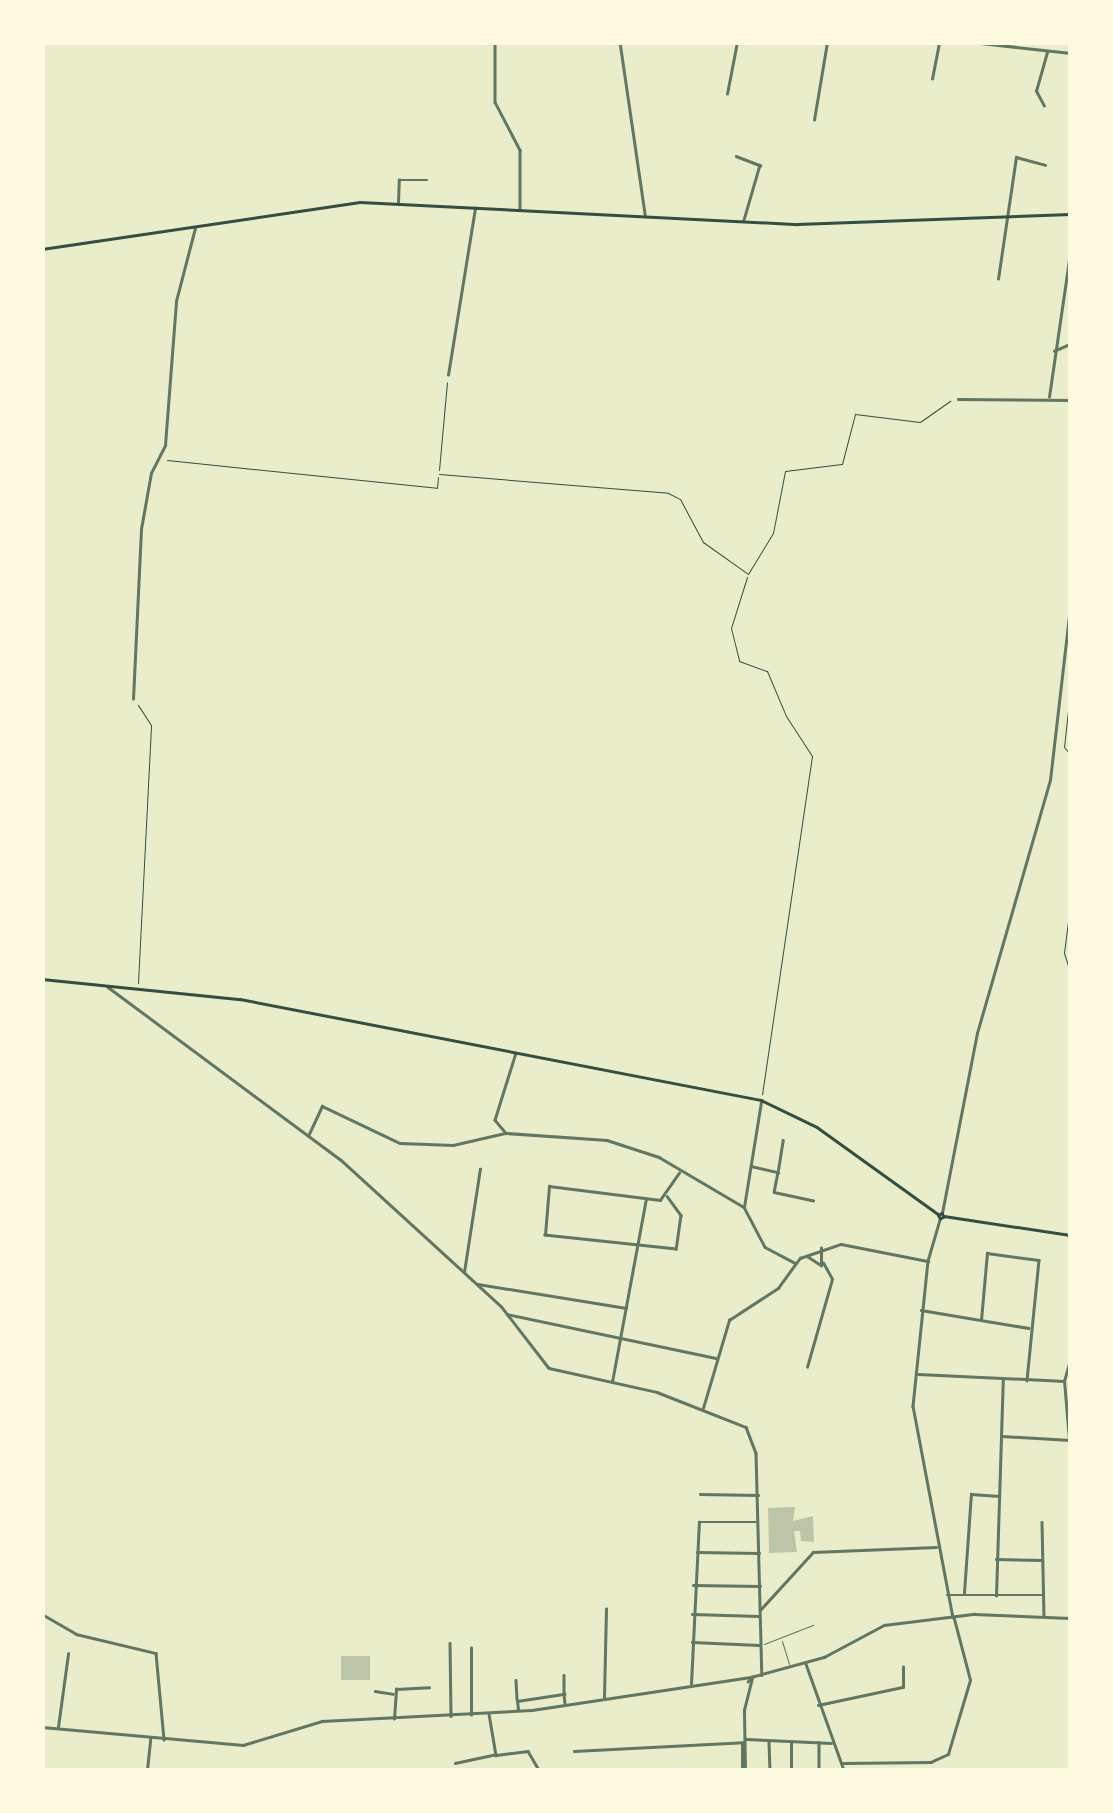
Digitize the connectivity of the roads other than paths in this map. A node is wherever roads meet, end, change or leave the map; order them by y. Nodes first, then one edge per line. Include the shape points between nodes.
1 (494, 42) edge
2 (620, 42) edge
3 (737, 42) edge
4 (828, 42) edge
5 (940, 42) edge
6 (972, 42) edge
7 (1048, 50) junction
8 (1070, 52) edge
9 (932, 80) dead end
10 (727, 94) dead end
11 (1044, 106) dead end
12 (814, 120) dead end
13 (736, 156) dead end
14 (1044, 166) dead end
15 (427, 180) dead end
16 (398, 203) junction
17 (475, 207) junction
18 (520, 210) junction
19 (1070, 214) edge
20 (644, 216) junction
21 (1004, 216) junction
22 (744, 222) junction
23 (196, 226) junction
24 (42, 249) edge
25 (1068, 260) edge
26 (998, 279) dead end
27 (1070, 344) edge
28 (1052, 351) junction
29 (448, 375) road end
30 (1048, 398) junction
31 (958, 399) road end
32 (1070, 400) edge
33 (1070, 607) edge
34 (133, 699) road end
35 (42, 980) edge
36 (107, 986) junction
37 (118, 987) junction
38 (124, 1001) junction
39 (517, 1052) junction
40 (761, 1100) junction
41 (506, 1133) junction
42 (308, 1136) junction
43 (783, 1140) dead end
44 (751, 1166) junction
45 (480, 1169) dead end
46 (680, 1171) junction
47 (778, 1172) junction
48 (667, 1196) junction
49 (646, 1199) junction
50 (812, 1200) dead end
51 (744, 1206) junction
52 (941, 1216) junction
53 (1070, 1235) edge
54 (639, 1247) junction
55 (821, 1248) junction
56 (806, 1255) junction
57 (928, 1261) junction
58 (795, 1263) junction
59 (823, 1263) junction
60 (464, 1272) junction
61 (478, 1284) junction
62 (628, 1309) junction
63 (921, 1310) junction
64 (507, 1314) junction
65 (981, 1320) junction
66 (1030, 1328) junction
67 (622, 1336) junction
68 (716, 1358) junction
69 (1070, 1360) edge
70 (807, 1368) dead end
71 (916, 1374) junction
72 (1003, 1379) junction
73 (1027, 1380) junction
74 (1064, 1381) junction
75 (611, 1383) junction
76 (702, 1409) junction
77 (1001, 1436) junction
78 (1070, 1440) edge
79 (700, 1494) dead end
80 (758, 1495) junction
81 (998, 1496) junction
82 (758, 1522) junction
83 (1042, 1522) dead end
84 (938, 1547) junction
85 (695, 1552) junction
86 (759, 1553) junction
87 (996, 1559) junction
88 (1044, 1560) junction
89 (691, 1585) junction
90 (760, 1586) junction
91 (964, 1593) junction
92 (995, 1594) junction
93 (947, 1595) junction
94 (1044, 1595) junction
95 (606, 1609) dead end
96 (761, 1609) junction
97 (42, 1614) edge
98 (691, 1614) junction
99 (761, 1616) junction
100 (1044, 1616) junction
101 (953, 1617) junction
102 (1070, 1618) edge
103 (813, 1626) dead end
104 (781, 1638) junction
105 (690, 1642) junction
106 (450, 1644) dead end
107 (761, 1645) junction
108 (472, 1648) dead end
109 (68, 1654) dead end
110 (762, 1656) junction
111 (806, 1663) junction
112 (790, 1667) junction
113 (904, 1667) dead end
114 (771, 1672) junction
115 (564, 1675) dead end
116 (761, 1675) junction
117 (516, 1680) dead end
118 (750, 1680) junction
119 (691, 1684) junction
120 (429, 1688) dead end
121 (375, 1690) dead end
122 (393, 1694) junction
123 (564, 1694) junction
124 (604, 1696) junction
125 (517, 1701) junction
126 (565, 1705) junction
127 (818, 1705) junction
128 (519, 1711) junction
129 (489, 1714) junction
130 (471, 1715) junction
131 (450, 1716) junction
132 (394, 1719) junction
133 (42, 1727) edge
134 (58, 1727) junction
135 (150, 1738) junction
136 (164, 1740) junction
137 (768, 1740) junction
138 (791, 1740) junction
139 (744, 1741) junction
140 (819, 1742) junction
141 (831, 1743) junction
142 (574, 1752) dead end
143 (496, 1755) junction
144 (455, 1763) dead end
145 (843, 1763) junction
146 (148, 1770) edge
147 (539, 1770) edge
148 (743, 1770) edge
149 (770, 1770) edge
150 (790, 1770) edge
151 (819, 1770) edge
152 (844, 1770) edge

1 - 18 street via 495,102 520,150
2 - 20 street
3 - 10 street
4 - 12 street
5 - 9 street
6 - 7 street
7 - 8 street
7 - 11 street via 1036,91
13 - 22 street via 760,164
14 - 21 street via 1016,157
15 - 16 street via 399,180
16 - 17 main road
16 - 23 main road via 343,202
17 - 18 main road
17 - 29 street
18 - 20 main road
19 - 21 main road
20 - 22 main road
21 - 22 main road
21 - 26 street
23 - 24 main road
23 - 34 street via 176,301 165,445 141,529
25 - 28 street
27 - 28 street
28 - 30 street
30 - 31 street
30 - 32 street
33 - 52 street via 1050,780 977,1033
35 - 36 main road
36 - 37 main road
36 - 38 street
37 - 38 street
37 - 39 main road via 240,999
38 - 42 street
39 - 40 main road
39 - 41 street via 494,1120
40 - 44 street
40 - 52 main road via 817,1127
41 - 42 street via 454,1144 400,1143 322,1106
41 - 46 street via 618,1142
42 - 60 street
43 - 47 street
44 - 47 street
44 - 51 street
45 - 60 street
46 - 48 street
46 - 51 street
47 - 50 street via 774,1192
48 - 49 street
48 - 54 street via 681,1214 676,1248
49 - 54 street
49 - 54 street via 550,1186 545,1234
51 - 58 street via 765,1247
52 - 53 main road
52 - 57 street
54 - 62 street
55 - 56 street
55 - 57 street via 841,1244
55 - 59 street
56 - 58 street
56 - 59 street
57 - 63 street
58 - 68 street via 778,1288 729,1320
59 - 70 street via 832,1279
60 - 61 street
61 - 62 street
61 - 64 street
62 - 67 street
63 - 65 street
63 - 71 street
64 - 67 street
64 - 75 street via 549,1368
65 - 66 street
65 - 66 street via 987,1253 1038,1260
66 - 73 street
67 - 68 street
67 - 75 street
68 - 76 street
69 - 74 street
71 - 72 street
71 - 84 street via 912,1406
72 - 73 street
72 - 77 street
73 - 74 street
74 - 78 street
75 - 76 street
76 - 80 street via 749,1432
77 - 78 street
77 - 81 street
79 - 80 street
80 - 82 street
81 - 87 street
81 - 91 street via 971,1494
82 - 85 street via 699,1522
82 - 86 street
83 - 88 street
84 - 93 street
84 - 96 street via 812,1552
85 - 86 street
85 - 89 street
86 - 90 street
87 - 88 street
87 - 92 street
88 - 94 street
89 - 90 street
89 - 98 street
90 - 96 street
91 - 92 street
91 - 93 street
92 - 94 street
93 - 101 street
94 - 100 street
95 - 124 street
96 - 99 street
97 - 136 street via 76,1634 156,1653
98 - 99 street
98 - 105 street
99 - 107 street
100 - 101 street
100 - 102 street
101 - 111 street via 866,1630
101 - 145 street via 970,1680 948,1754 932,1762
103 - 104 lane
104 - 107 lane
104 - 112 lane
105 - 107 street
105 - 119 street
106 - 131 street
107 - 110 street
108 - 130 street
109 - 134 street
110 - 114 street
110 - 116 street
111 - 112 street
111 - 127 street
112 - 114 street
113 - 127 street via 903,1687
114 - 116 street
115 - 123 street
116 - 118 street
117 - 125 street
118 - 119 street
118 - 139 street
119 - 124 street
120 - 122 street
121 - 122 street
122 - 132 street
123 - 125 street
123 - 126 street
124 - 126 street
125 - 128 street
126 - 128 street
127 - 141 street
128 - 129 street
129 - 130 street
129 - 143 street
130 - 131 street
131 - 132 street
132 - 136 street via 311,1723 243,1745
133 - 134 street
134 - 135 street
135 - 136 street
135 - 146 street
137 - 138 street
137 - 139 street
137 - 149 street
138 - 140 street
138 - 150 street
139 - 142 street
139 - 148 street
140 - 141 street
140 - 151 street
141 - 145 street
143 - 144 street
143 - 147 street via 528,1751
145 - 152 street

